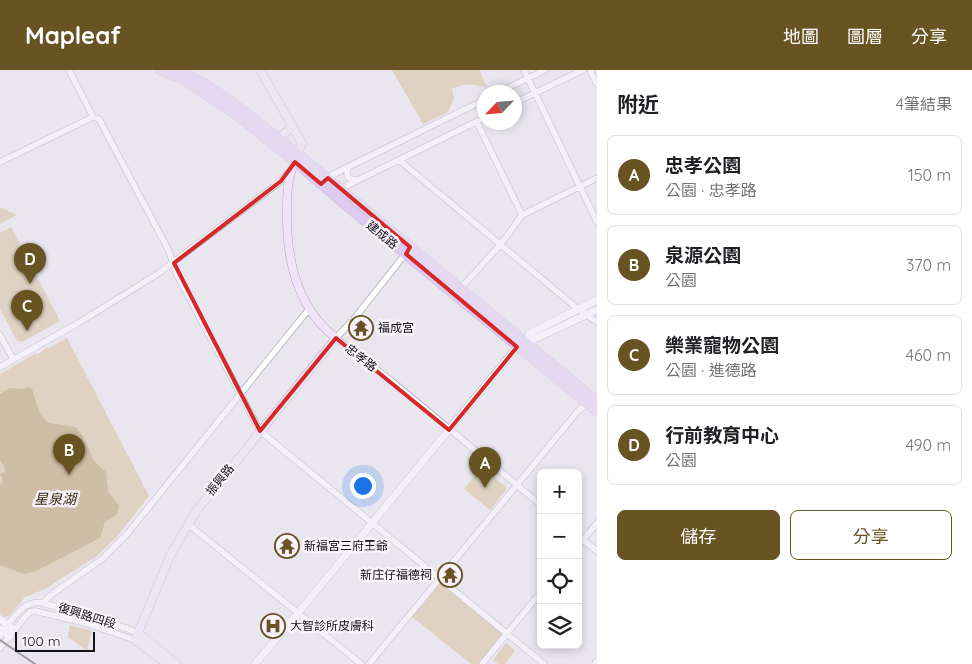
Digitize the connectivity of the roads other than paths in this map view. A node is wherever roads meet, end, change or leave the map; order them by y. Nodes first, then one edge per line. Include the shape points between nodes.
1 (69, 70) edge
2 (159, 70) edge
3 (179, 70) edge
4 (260, 70) edge
5 (524, 70) edge
6 (545, 70) edge
7 (583, 70) edge
8 (590, 70) edge
9 (528, 78) junction
10 (597, 84) edge
11 (514, 85) edge
12 (536, 93) junction
13 (522, 99) edge
14 (477, 103) edge
15 (93, 116) junction
16 (476, 122) joint
17 (293, 126) junction
18 (278, 139) junction
19 (297, 158) junction
20 (399, 160) junction
21 (0, 162) edge
22 (348, 167) junction
23 (597, 178) edge
24 (356, 180) junction
25 (324, 181) junction
26 (580, 186) junction
27 (340, 188) junction
28 (522, 215) junction
29 (597, 222) edge
30 (500, 244) junction
31 (408, 251) junction
32 (174, 263) junction
33 (458, 292) junction
34 (597, 300) edge
35 (309, 308) junction
36 (578, 309) junction
37 (597, 310) edge
38 (588, 314) junction
39 (597, 322) edge
40 (0, 334) edge
41 (336, 338) junction
42 (521, 344) junction
43 (13, 359) junction
44 (0, 367) edge
45 (240, 394) junction
46 (593, 402) edge
47 (597, 412) edge
48 (260, 430) junction
49 (449, 430) junction
50 (516, 486) junction
51 (537, 502) edge
52 (372, 522) junction
53 (597, 523) edge
54 (188, 524) junction
55 (582, 537) edge
56 (582, 539) edge
57 (597, 551) edge
58 (440, 579) junction
59 (537, 597) edge
60 (43, 603) junction
61 (298, 613) junction
62 (0, 619) edge
63 (6, 631) edge
64 (506, 633) junction
65 (137, 637) junction
66 (0, 648) edge
67 (167, 664) edge
68 (177, 664) edge
69 (254, 664) edge
70 (361, 664) edge
71 (369, 664) edge
72 (482, 664) edge
73 (544, 664) edge

1 - 15 street
2 - 19 main road, 建成路 via 184,80
3 - 18 main road, 建成路 via 227,98
4 - 17 main road
5 - 9 street
6 - 9 street
7 - 12 street
8 - 10 street
9 - 11 street
9 - 12 street
12 - 13 street
12 - 26 street
14 - 22 street
15 - 21 street
15 - 32 street via 110,138
16 - 20 street
16 - 28 street
17 - 18 main road
17 - 19 main road via 302,143
18 - 19 main road, 建成路
19 - 25 main road, 建成路
19 - 32 street via 281,181
19 - 35 main road, 忠孝路 via 288,181 288,239 293,271
20 - 24 street
20 - 30 street
22 - 24 street via 347,175
22 - 25 street
23 - 26 street
24 - 27 street
25 - 27 main road, 建成路
25 - 31 main road, 建成路
26 - 28 street
26 - 29 street
27 - 31 main road, 建成路
28 - 30 street
30 - 33 street
30 - 36 street
31 - 33 main road, 建成路
31 - 41 street
32 - 43 street via 80,322
32 - 45 street via 176,273
33 - 42 main road, 建成路
34 - 36 street
35 - 41 main road, 忠孝路 via 326,331
35 - 45 street
36 - 38 street
36 - 42 street via 530,333
37 - 38 street
38 - 39 street
38 - 42 street
40 - 43 street
41 - 48 main road, 振興路
41 - 49 street, 忠孝路
42 - 46 main road, 建成路
42 - 49 street
43 - 44 street
45 - 48 street
45 - 60 street via 112,550
46 - 47 main road, 建成路
46 - 50 street via 578,411
48 - 52 street
48 - 54 main road, 振興路
49 - 50 street, 忠孝路
49 - 52 street
50 - 51 street, 忠孝路
50 - 58 street
52 - 58 street
52 - 61 street
53 - 55 street
54 - 61 street
54 - 65 main road, 振興路 via 171,554
56 - 57 street
58 - 64 street
58 - 71 street
59 - 64 street
60 - 63 street, 復興路四段 via 25,606
60 - 65 street, 復興路四段 via 126,628
61 - 69 street
61 - 70 street
62 - 63 street
63 - 65 street, 復興路四段 via 35,611
63 - 66 street, 復興路四段
64 - 72 street
64 - 73 street
65 - 67 main road, 復興路四段
65 - 68 main road, 復興路四段

